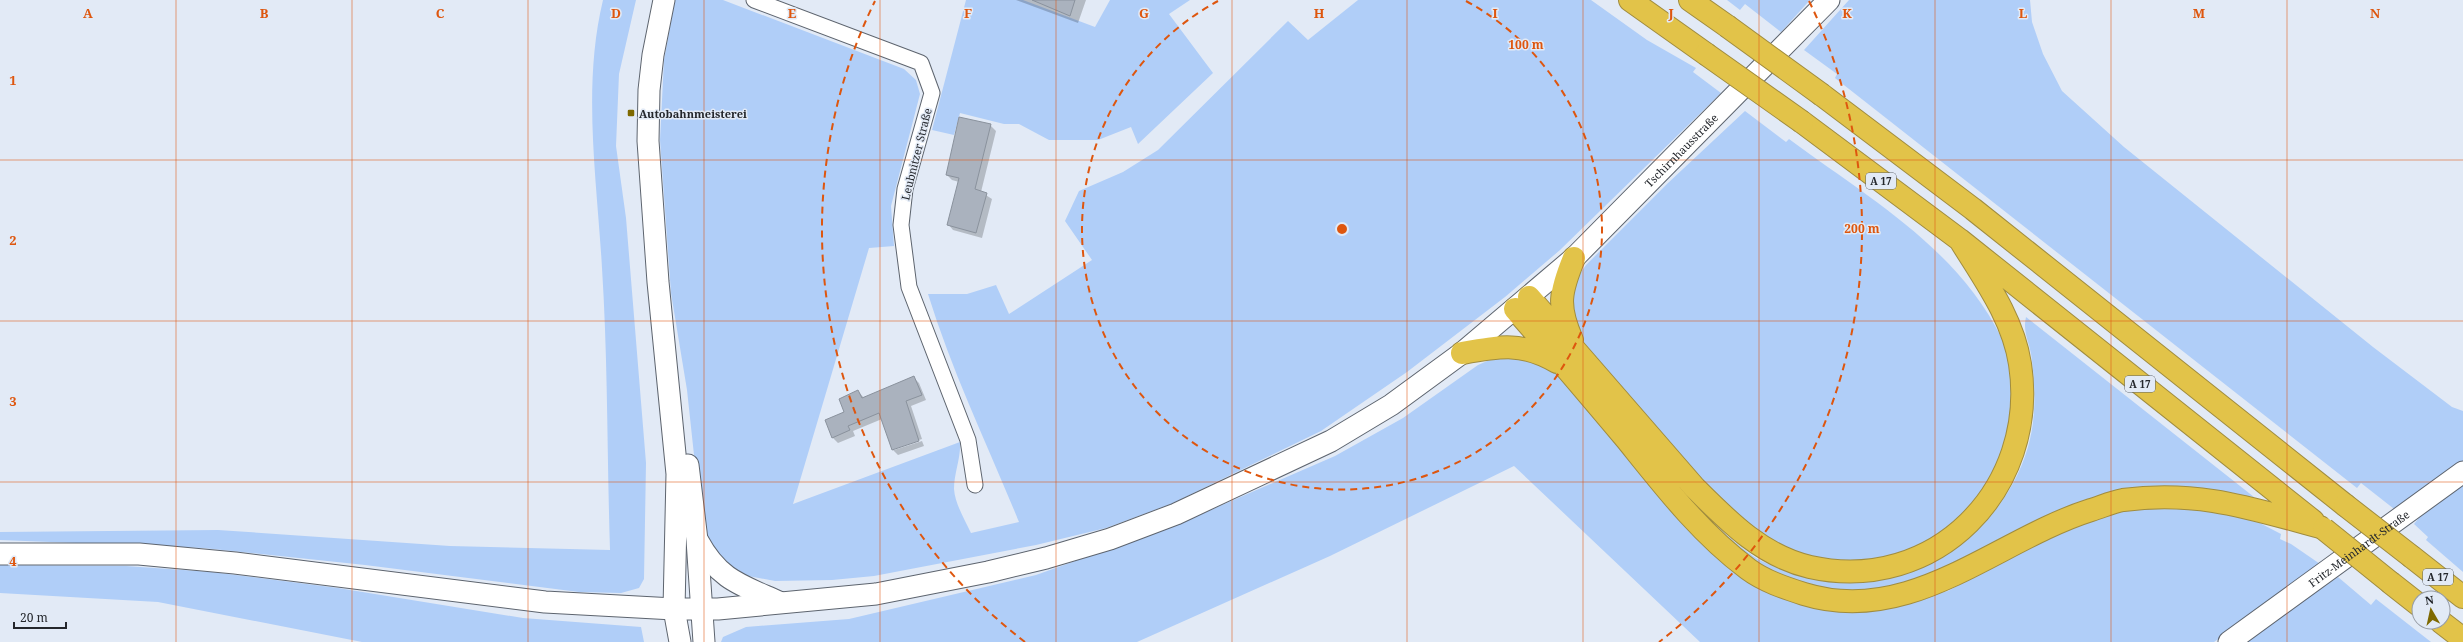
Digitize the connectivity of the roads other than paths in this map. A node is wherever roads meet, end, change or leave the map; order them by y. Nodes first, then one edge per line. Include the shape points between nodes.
1 (664, 0) edge
2 (754, 0) edge
3 (1630, 0) edge
4 (1690, 0) edge
5 (1829, 0) edge
6 (1960, 240) junction
7 (1574, 258) junction
8 (658, 282) junction
9 (1522, 303) junction
10 (1576, 349) junction
11 (1462, 353) junction
12 (1568, 369) junction
13 (2463, 472) edge
14 (975, 484) dead end
15 (2322, 528) junction
16 (698, 540) junction
17 (0, 554) edge
18 (2463, 597) edge
19 (2411, 599) edge
20 (780, 602) junction
21 (702, 608) junction
22 (674, 609) junction
23 (2451, 630) edge
24 (2463, 640) edge
25 (680, 642) edge
26 (704, 642) edge
27 (2229, 642) edge

1 - 8 main road via 653,55 648,135
2 - 14 street, Leubnitzer Straße via 921,63 932,93 905,189 901,225 909,287 968,440
3 - 6 highway, A 17, bridge via 1802,122
4 - 18 highway, A 17, bridge via 1822,95 1979,214
5 - 7 main road, Tschirnhausstraße
6 - 10 highway via 2002,309 2014,338 2023,396 2020,433 2011,461 1996,490 1973,518 1951,539 1897,565 1858,572 1833,571 1808,566 1764,550 1723,516 1695,488
6 - 15 highway, A 17
7 - 9 main road, Tschirnhausstraße
7 - 10 highway via 1563,284 1562,318
8 - 16 main road via 675,352
8 - 22 main road via 677,474
9 - 10 highway
9 - 11 main road, Tschirnhausstraße
9 - 12 highway
11 - 12 highway via 1500,346 1522,347 1540,353
11 - 20 main road, Tschirnhausstraße via 1391,404 1331,441 1176,514 1110,539 1046,558 876,594
12 - 15 highway via 1688,516 1750,571 1783,587 1815,597 1854,601 1881,599 1933,586 2062,519 2121,500 2183,497 2221,501
13 - 27 main road, Fritz-Meinhardt-Straße
15 - 19 highway, A 17, bridge
16 - 20 main road via 709,560 729,579
16 - 21 main road
17 - 22 main road, Tschirnhausstraße via 140,554 234,563 546,602
20 - 21 main road, Tschirnhausstraße
21 - 22 main road, Tschirnhausstraße
21 - 26 main road
22 - 25 main road
23 - 24 highway

